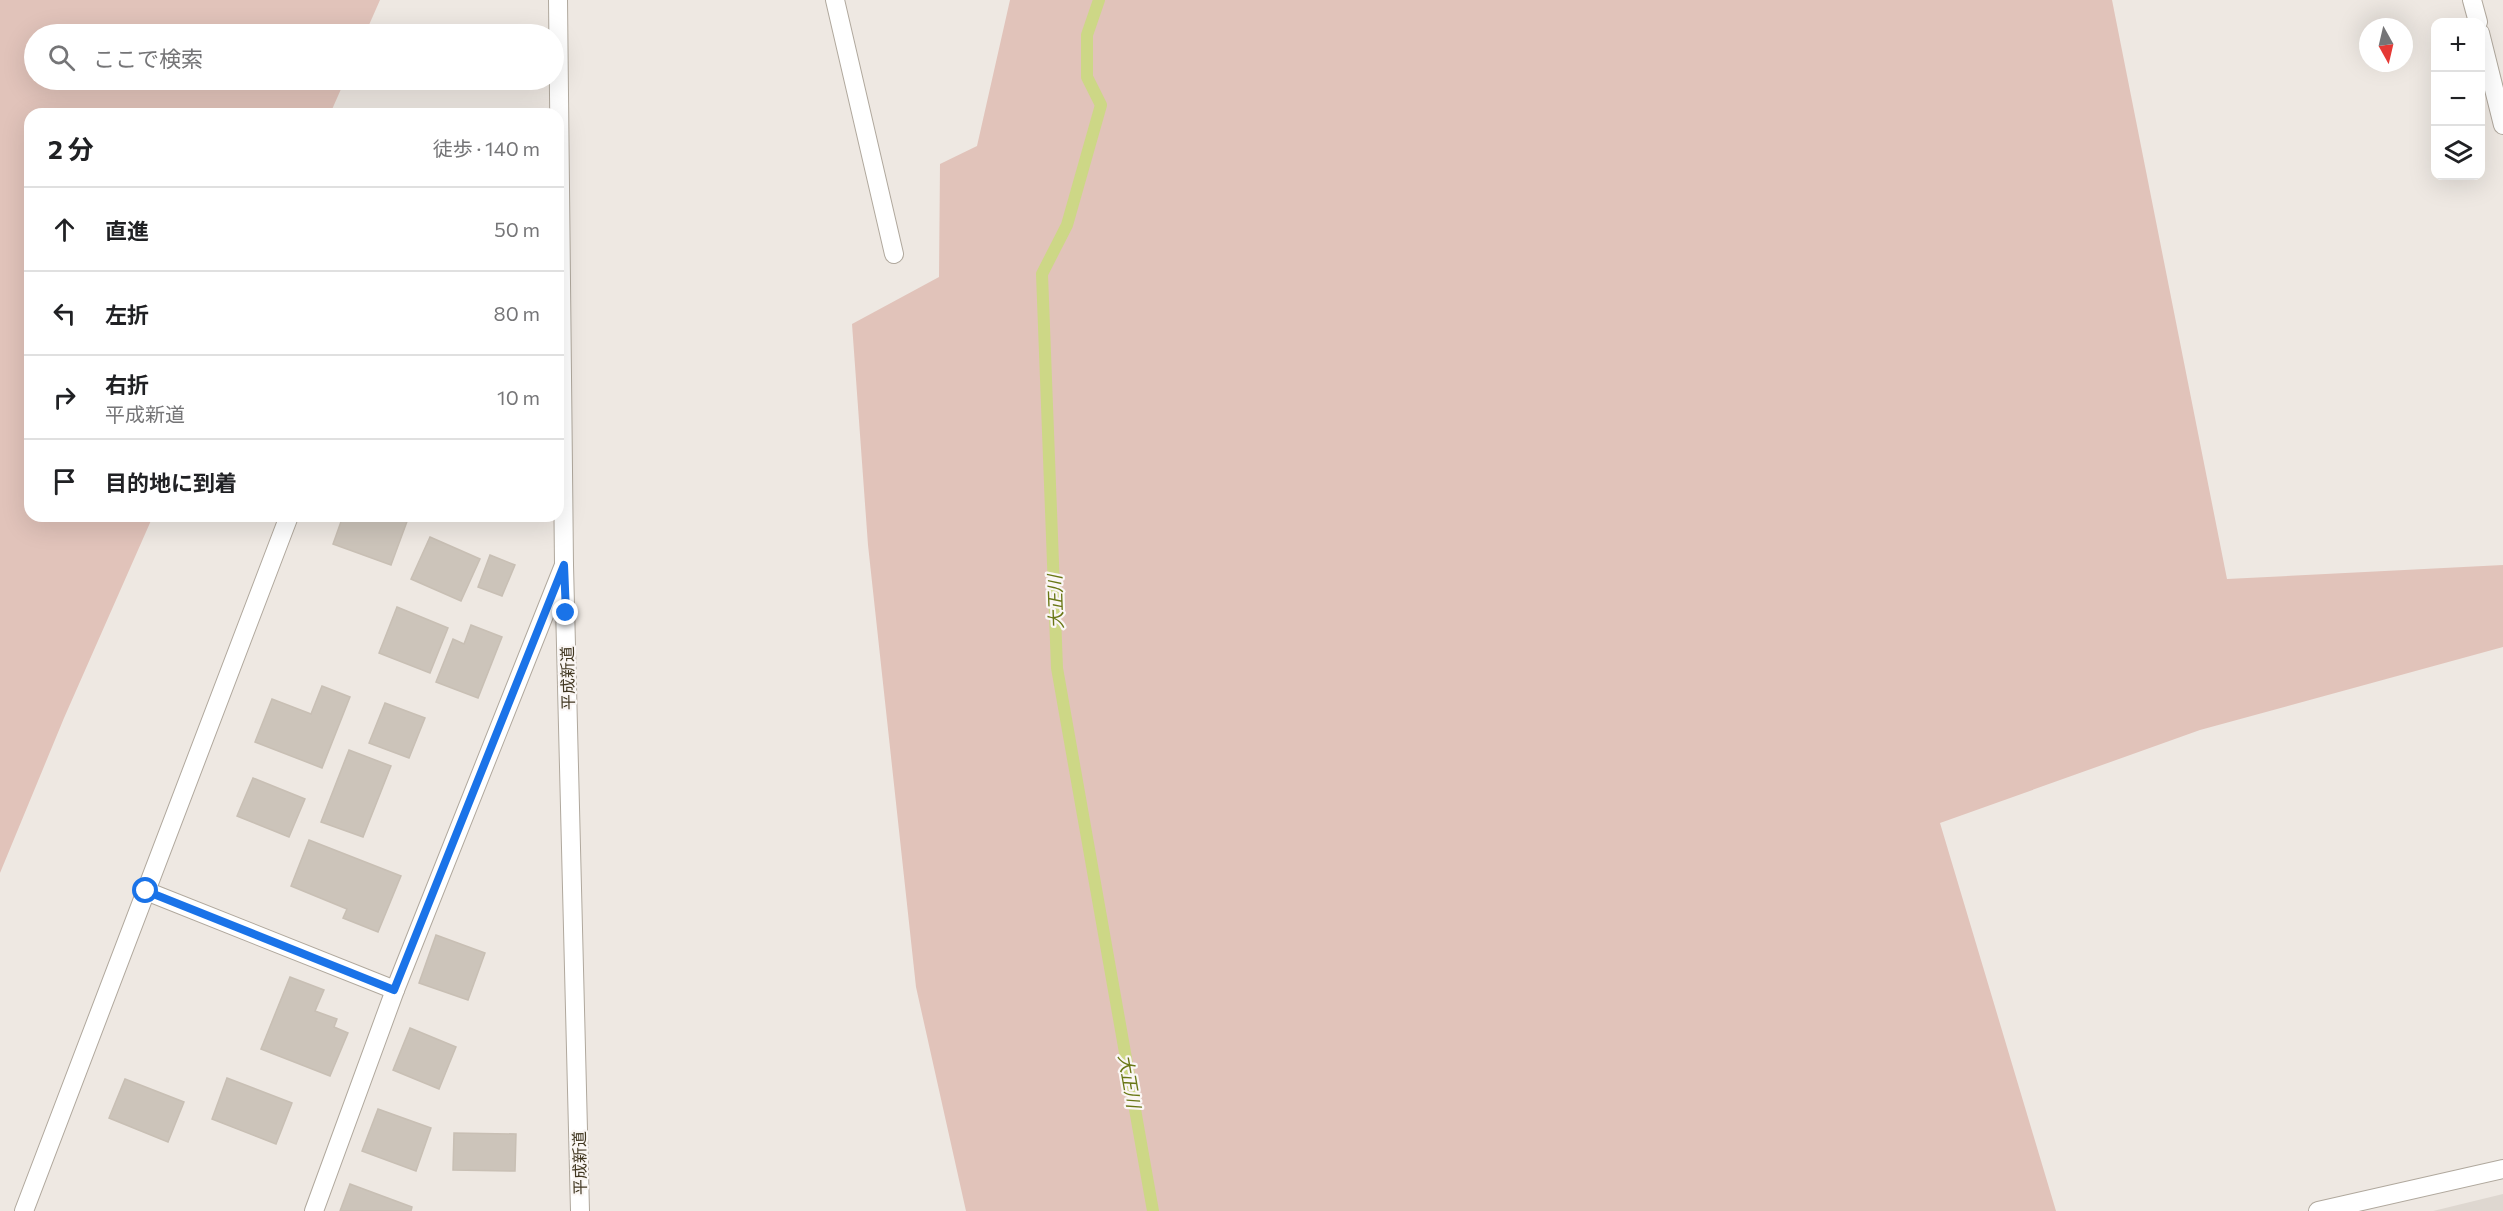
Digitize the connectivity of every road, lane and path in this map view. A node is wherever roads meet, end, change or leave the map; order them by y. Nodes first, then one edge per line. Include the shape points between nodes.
1 (558, 0) edge
2 (835, 0) edge
3 (2472, 0) edge
4 (2477, 18) edge
5 (558, 24) edge
6 (2485, 50) edge
7 (559, 90) edge
8 (559, 108) edge
9 (2503, 125) edge
10 (894, 254) dead end
11 (287, 522) edge
12 (563, 522) edge
13 (564, 565) junction
14 (146, 891) junction
15 (394, 990) junction
16 (2503, 1169) edge
17 (24, 1211) edge
18 (315, 1211) edge
19 (580, 1211) edge
20 (2318, 1211) edge

1 - 5 street, 平成新道
2 - 10 street
3 - 4 street
6 - 9 street
7 - 8 street, 平成新道
11 - 14 street
12 - 13 street, 平成新道
13 - 15 street
13 - 19 street, 平成新道
14 - 15 street
14 - 17 street
15 - 18 street
16 - 20 street

